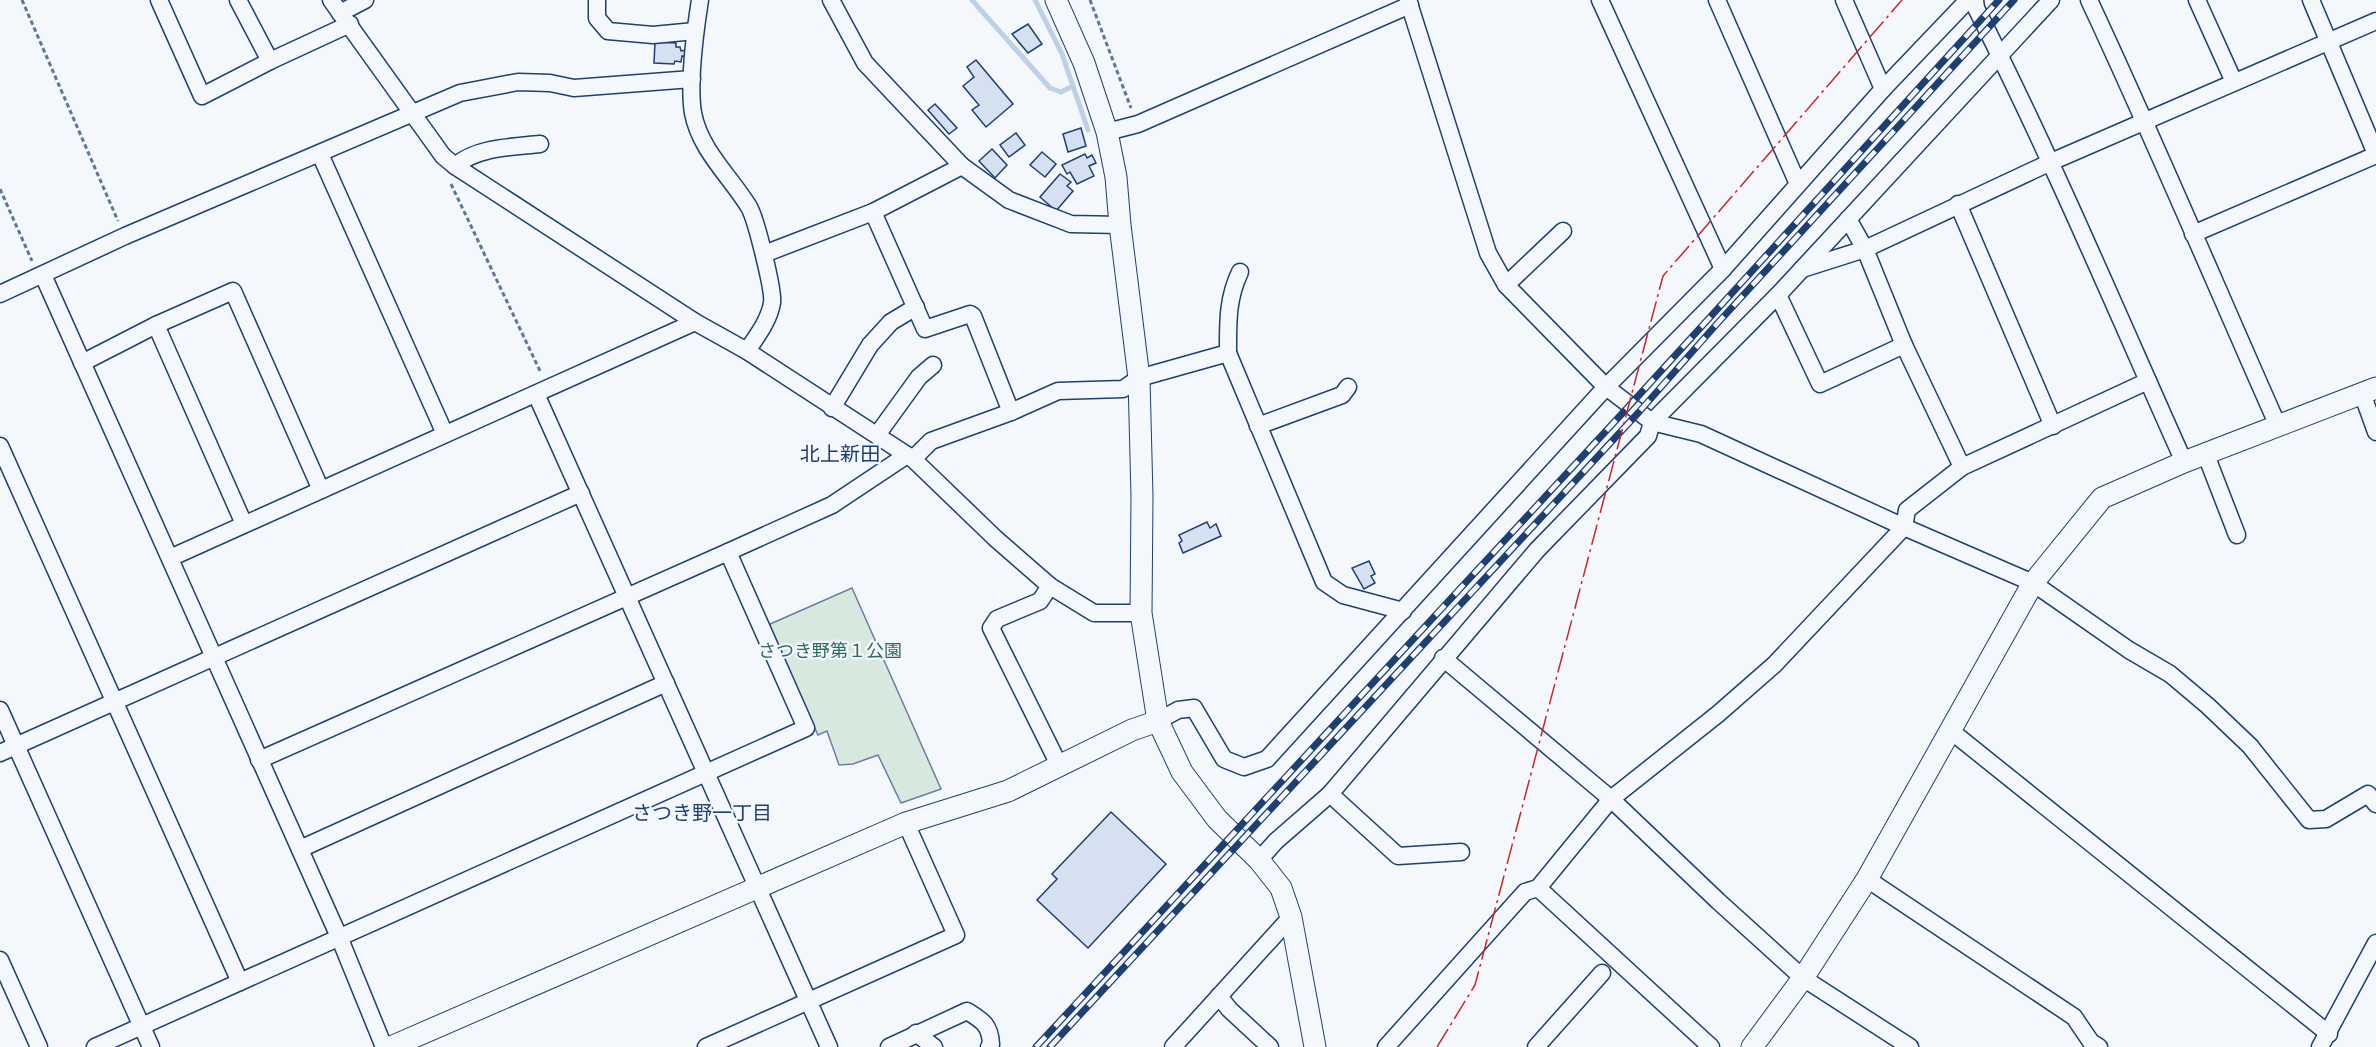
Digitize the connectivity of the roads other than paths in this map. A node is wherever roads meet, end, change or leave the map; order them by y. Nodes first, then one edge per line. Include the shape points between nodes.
1 (159, 0) edge
2 (238, 0) edge
3 (365, 0) edge
4 (597, 0) edge
5 (700, 0) edge
6 (831, 0) edge
7 (1056, 0) edge
8 (1600, 0) edge
9 (1717, 0) edge
10 (1844, 0) edge
11 (1968, 0) edge
12 (1975, 0) edge
13 (2051, 0) edge
14 (2089, 0) edge
15 (2197, 0) edge
16 (2310, 0) edge
17 (1409, 2) edge
18 (340, 12) edge
19 (2376, 21) edge
20 (695, 31) junction
21 (2328, 42) junction
22 (2001, 54) junction
23 (270, 61) junction
24 (692, 79) junction
25 (2234, 82) junction
26 (1883, 89) junction
27 (415, 114) junction
28 (2146, 121) junction
29 (1107, 132) junction
30 (540, 144) dead end
31 (320, 154) junction
32 (2376, 155) edge
33 (2051, 162) junction
34 (455, 166) junction
35 (962, 166) junction
36 (1798, 184) junction
37 (1958, 204) junction
38 (873, 212) junction
39 (1848, 219) junction
40 (1120, 225) junction
41 (1563, 231) dead end
42 (2193, 234) junction
43 (1865, 249) junction
44 (764, 254) junction
45 (1722, 269) junction
46 (1801, 269) junction
47 (1240, 272) dead end
48 (43, 275) junction
49 (1506, 285) junction
50 (0, 294) edge
51 (1778, 295) junction
52 (916, 308) junction
53 (695, 322) junction
54 (156, 325) junction
55 (1904, 345) junction
56 (747, 351) junction
57 (1228, 353) junction
58 (81, 363) junction
59 (933, 364) dead end
60 (1139, 378) junction
61 (2148, 381) junction
62 (1348, 387) dead end
63 (1606, 387) junction
64 (2369, 390) edge
65 (536, 393) junction
66 (832, 408) junction
67 (1011, 412) junction
68 (1653, 422) junction
69 (1258, 426) junction
70 (2053, 426) junction
71 (2278, 426) junction
72 (2376, 432) edge
73 (445, 434) junction
74 (877, 435) junction
75 (0, 446) edge
76 (2206, 455) junction
77 (910, 457) junction
78 (2184, 462) junction
79 (1962, 467) junction
80 (321, 490) junction
81 (581, 493) junction
82 (244, 524) junction
83 (1904, 527) junction
84 (2237, 535) dead end
85 (728, 552) junction
86 (170, 558) junction
87 (2032, 583) junction
88 (1050, 586) junction
89 (627, 597) junction
90 (1403, 611) junction
91 (1141, 613) junction
92 (213, 656) junction
93 (1443, 658) junction
94 (666, 683) junction
95 (115, 701) junction
96 (0, 710) edge
97 (1158, 721) junction
98 (1951, 730) junction
99 (16, 746) junction
100 (0, 753) edge
101 (259, 760) junction
102 (1059, 765) junction
103 (706, 773) junction
104 (1330, 794) junction
105 (1611, 799) junction
106 (2376, 804) edge
107 (906, 823) junction
108 (300, 849) junction
109 (1461, 852) dead end
110 (1259, 860) junction
111 (1867, 879) junction
112 (758, 887) junction
113 (1538, 888) junction
114 (1291, 917) junction
115 (340, 939) junction
116 (2376, 943) edge
117 (0, 960) edge
118 (1602, 973) dead end
119 (1803, 978) junction
120 (240, 982) junction
121 (1219, 996) junction
122 (809, 1001) junction
123 (142, 1026) junction
124 (916, 1033) junction
125 (2324, 1040) edge
126 (2092, 1045) edge
127 (39, 1047) edge
128 (95, 1047) edge
129 (151, 1047) edge
130 (384, 1047) edge
131 (391, 1047) edge
132 (707, 1047) edge
133 (829, 1047) edge
134 (889, 1047) edge
135 (934, 1047) edge
136 (989, 1047) edge
137 (1173, 1047) edge
138 (1270, 1047) edge
139 (1315, 1047) edge
140 (1386, 1047) edge
141 (1536, 1047) edge
142 (1711, 1047) edge
143 (1752, 1047) edge
144 (1910, 1047) edge

1 - 23 street via 202,96
2 - 23 street
3 - 18 street
4 - 20 street via 597,18 608,31 653,35
5 - 20 street
6 - 35 street via 865,63
7 - 29 street via 1084,63
8 - 45 street
9 - 36 street
10 - 26 street
11 - 26 street
12 - 22 street
13 - 22 street
14 - 28 street
15 - 25 street
16 - 21 street
17 - 29 street via 1138,124
17 - 49 street via 1488,253
18 - 23 street
18 - 27 street
19 - 21 street
20 - 24 street
21 - 25 street
21 - 32 street
22 - 33 street
22 - 39 street
24 - 27 street via 574,88 518,82 460,93
24 - 44 street via 693,113 700,134 750,208
25 - 28 street
26 - 36 street
27 - 31 street
27 - 34 street via 443,156
28 - 33 street
28 - 42 street
29 - 40 street
30 - 34 street via 498,148 464,158
31 - 48 street
31 - 73 street
32 - 42 street
33 - 37 street
33 - 61 street
34 - 53 street
35 - 38 street
35 - 40 street via 1009,200 1071,224
36 - 45 street
37 - 43 street
37 - 70 street
38 - 44 street
38 - 52 street
39 - 43 street
39 - 46 street
40 - 60 street
41 - 49 street
42 - 71 street
43 - 46 street
43 - 55 street
44 - 56 street via 773,302
45 - 63 street
46 - 51 street
47 - 57 street via 1228,311
48 - 50 street
48 - 58 street
49 - 63 street
51 - 55 street via 1820,384
51 - 68 street
52 - 66 street via 891,322 870,345
52 - 67 street via 924,329 973,316
53 - 56 street
53 - 65 street
54 - 58 street
54 - 80 street via 233,291
54 - 82 street
55 - 79 street
56 - 66 street
57 - 60 street
57 - 69 street
58 - 86 street
59 - 74 street via 919,376
60 - 67 street via 1123,389 1058,391
60 - 91 street
61 - 70 street
61 - 78 street
62 - 69 street via 1342,395
63 - 68 street
63 - 90 street
64 - 71 street
64 - 72 street
65 - 73 street
65 - 81 street
66 - 74 street
67 - 77 street via 931,441
68 - 83 street via 1701,434
68 - 93 street via 1648,436 1537,550
69 - 90 street via 1324,582 1343,595
70 - 79 street
71 - 76 street
73 - 80 street
74 - 77 street
75 - 95 street
76 - 78 street
76 - 84 street
77 - 85 street via 832,505
77 - 88 street
78 - 87 street via 2102,498
79 - 83 street via 1907,510
80 - 82 street
81 - 89 street
81 - 92 street
82 - 86 street
83 - 87 street
83 - 105 street via 1774,664
85 - 89 street
85 - 103 street via 806,728
86 - 92 street
87 - 98 street
87 - 106 street via 2170,674 2208,706 2250,746 2309,820 2326,819 2368,794
88 - 91 street via 1094,613
88 - 102 street via 1040,601 997,619 991,628
89 - 94 street
89 - 101 street
90 - 97 street via 1267,759 1244,768 1224,759 1194,708 1178,710
91 - 97 street
92 - 95 street
92 - 101 street
93 - 104 street
93 - 105 street
94 - 103 street
94 - 108 street
95 - 99 street
95 - 120 street
96 - 99 street
97 - 102 street
97 - 110 street via 1182,772 1217,819
98 - 111 street
98 - 125 street
99 - 100 street
99 - 123 street
101 - 108 street
102 - 107 street via 1008,791
103 - 112 street
103 - 115 street
104 - 109 street via 1398,856
104 - 110 street
105 - 113 street
105 - 119 street
107 - 112 street
107 - 122 street via 956,935
108 - 115 street
110 - 114 street via 1281,888
111 - 119 street
111 - 126 street via 2074,1017
112 - 122 street
112 - 131 street
113 - 140 street via 1525,892
113 - 142 street
114 - 121 street
114 - 139 street
115 - 120 street
115 - 130 street
116 - 125 street
117 - 127 street
118 - 141 street
119 - 143 street
119 - 144 street
120 - 123 street
121 - 137 street
121 - 138 street
122 - 132 street
122 - 133 street
123 - 128 street
123 - 129 street
124 - 134 street
124 - 135 street
124 - 136 street via 967,1011 991,1031

